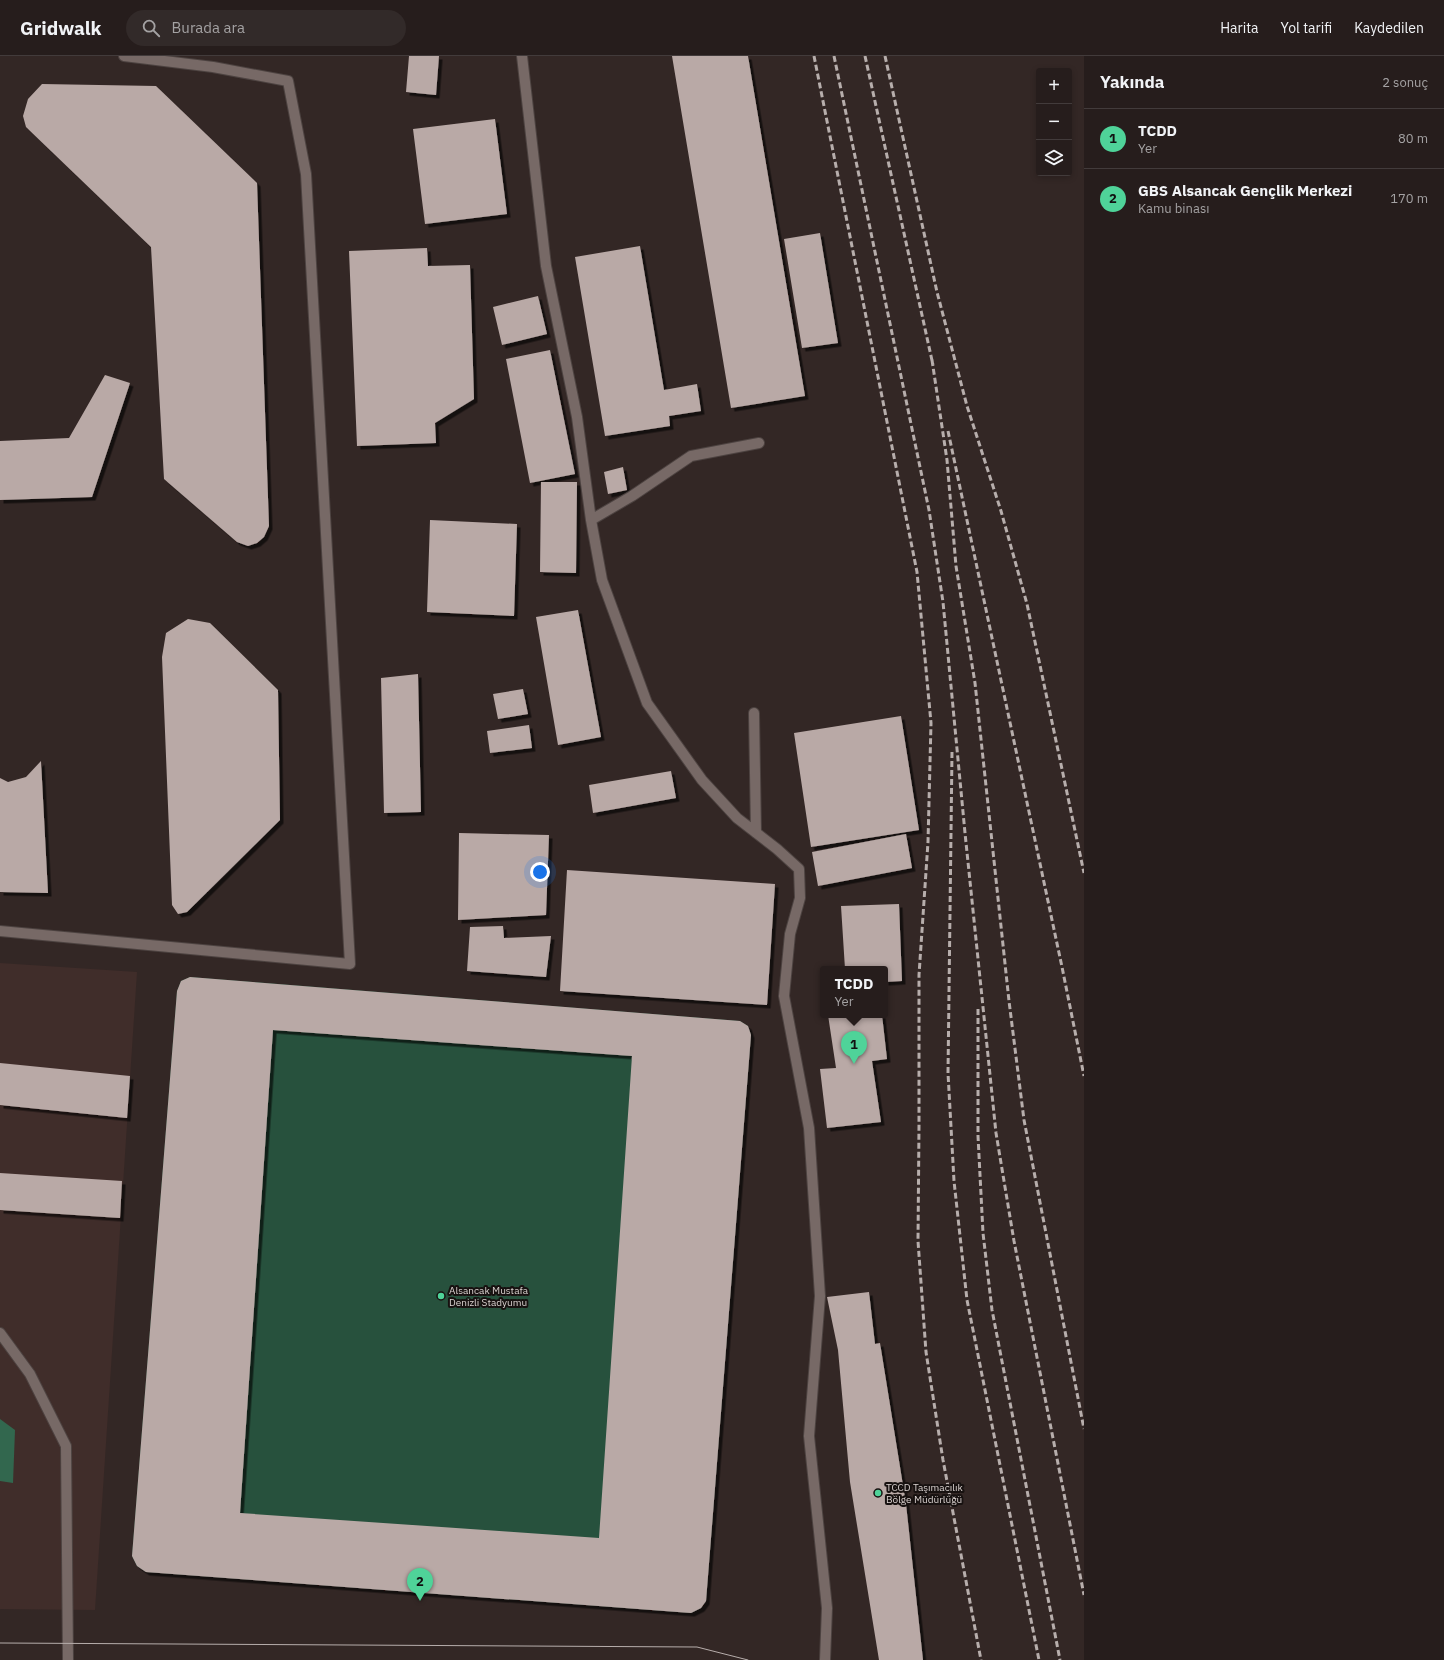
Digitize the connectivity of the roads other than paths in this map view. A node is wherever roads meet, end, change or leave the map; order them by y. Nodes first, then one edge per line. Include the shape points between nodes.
1 (124, 56) edge
2 (522, 56) edge
3 (759, 443) dead end
4 (591, 520) junction
5 (754, 713) dead end
6 (756, 833) junction
7 (0, 931) edge
8 (0, 1334) edge
9 (68, 1660) edge
10 (825, 1660) edge

1 - 7 lane via 213,67 288,81 306,174 350,964
2 - 4 lane via 546,266 577,417
3 - 4 lane via 691,456
4 - 6 lane via 602,580 647,703 702,780 737,818
5 - 6 lane
6 - 10 lane via 799,869 800,898 790,934 784,996 809,1128 820,1296 809,1436 827,1608
8 - 9 lane via 30,1374 66,1446

